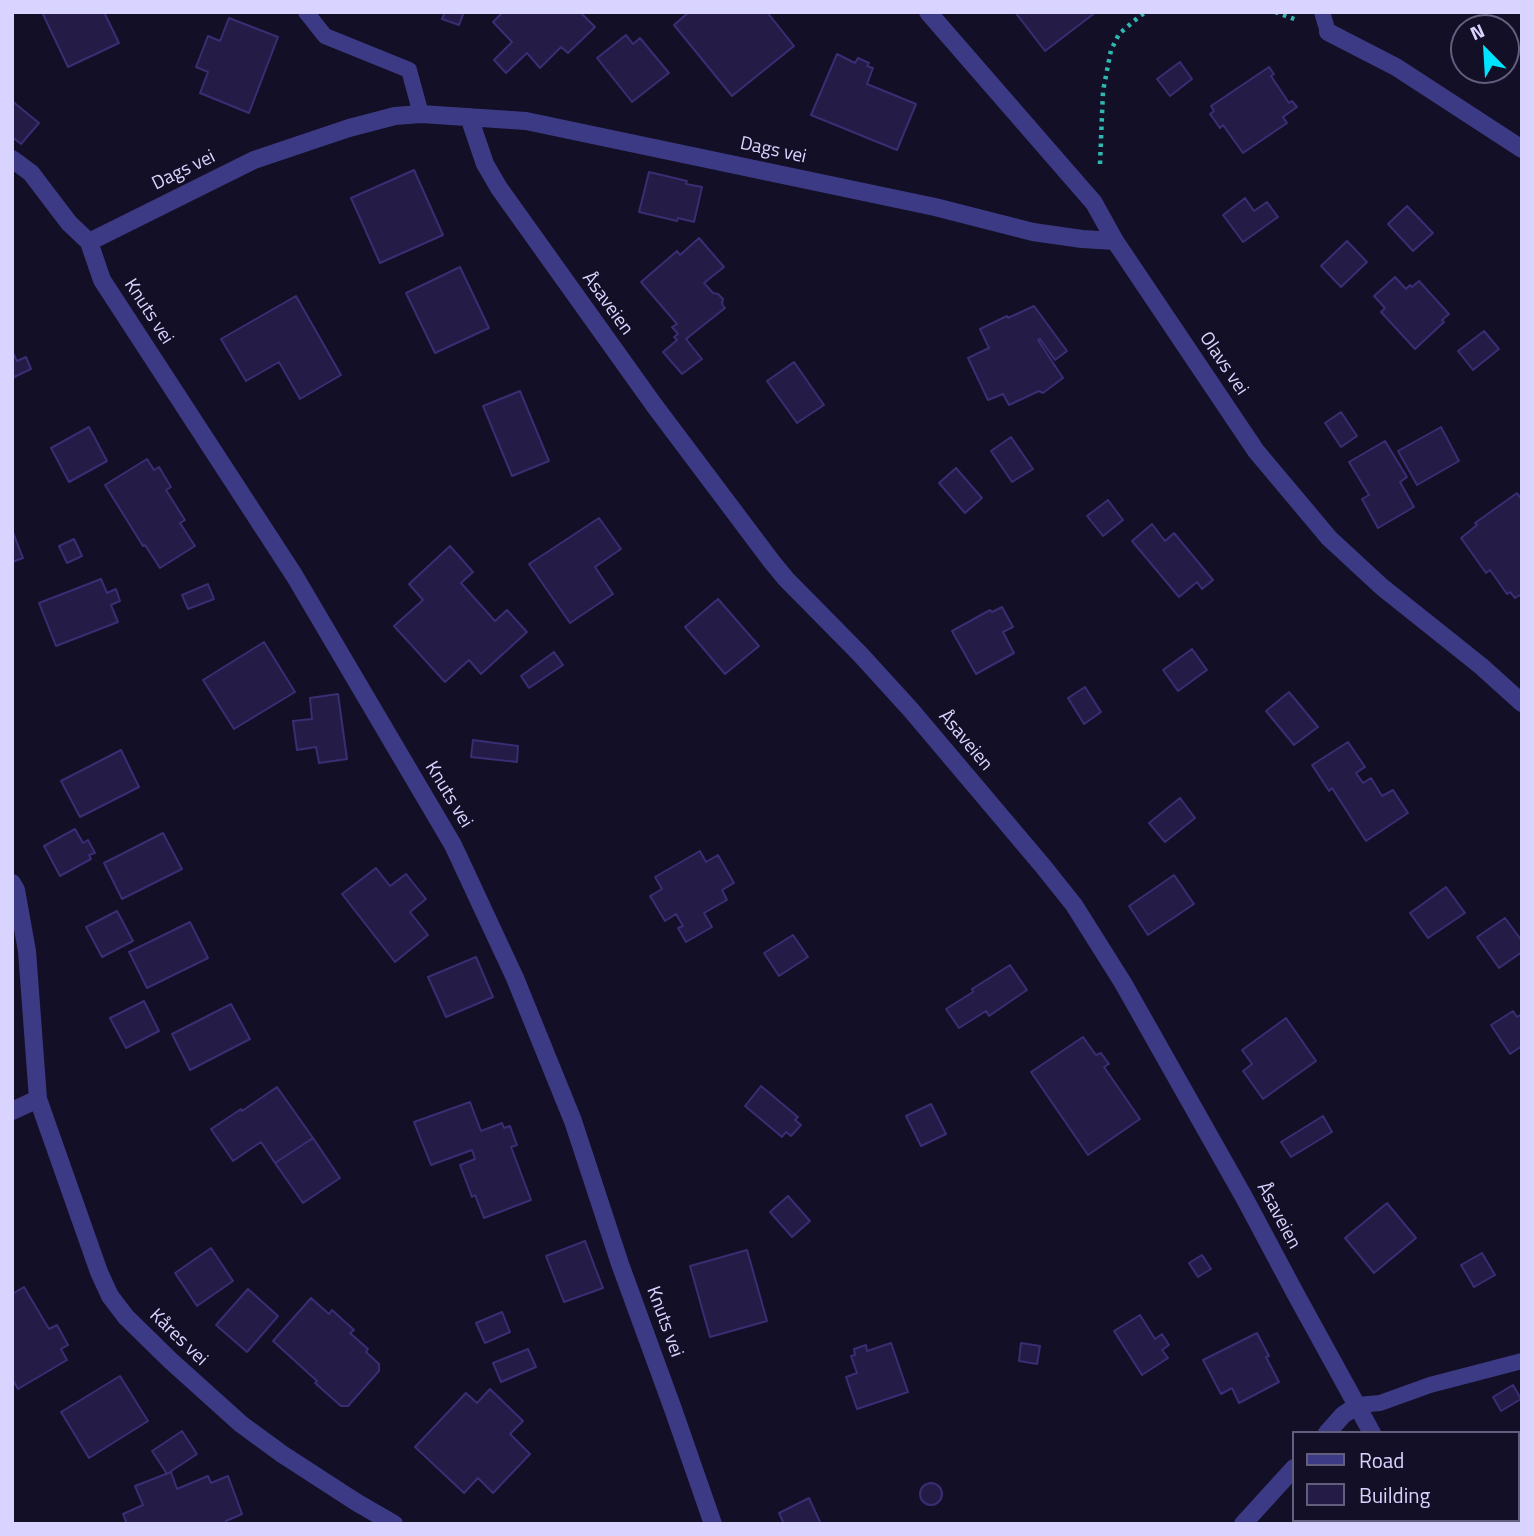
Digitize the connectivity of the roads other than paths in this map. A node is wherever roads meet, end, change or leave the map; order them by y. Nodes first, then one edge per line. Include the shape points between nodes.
1 (306, 12) edge
2 (928, 12) edge
3 (1322, 12) edge
4 (1328, 32) joint
5 (421, 114) junction
6 (469, 117) junction
7 (1522, 149) edge
8 (12, 159) edge
9 (1115, 241) junction
10 (89, 242) junction
11 (1522, 703) edge
12 (12, 883) edge
13 (38, 1099) junction
14 (12, 1111) edge
15 (1522, 1361) edge
16 (1358, 1405) junction
17 (1328, 1431) edge
18 (1371, 1431) edge
19 (1292, 1470) edge
20 (394, 1524) edge
21 (713, 1524) edge
22 (1244, 1524) edge

1 - 5 lane via 325,36 409,70
2 - 9 street, Olavs vei via 1094,203
3 - 4 lane
4 - 7 street via 1396,68
5 - 6 street, Dags vei
5 - 10 street, Dags vei via 349,128 254,160
6 - 9 street, Dags vei via 526,121 1033,232
6 - 16 street, Åsaveien via 485,164 499,188 772,562 911,710 1073,905 1137,1007
8 - 10 street, Knuts vei via 31,173
9 - 11 street, Olavs vei via 1256,451 1329,538
10 - 21 street, Knuts vei via 102,280 294,575 453,845 515,978 573,1121
12 - 13 street, Kåres vei via 27,951
13 - 14 street
13 - 20 street, Kåres vei via 99,1272 126,1317 241,1424
15 - 16 lane via 1380,1403
16 - 17 street
16 - 18 street, Åsaveien
19 - 22 street

